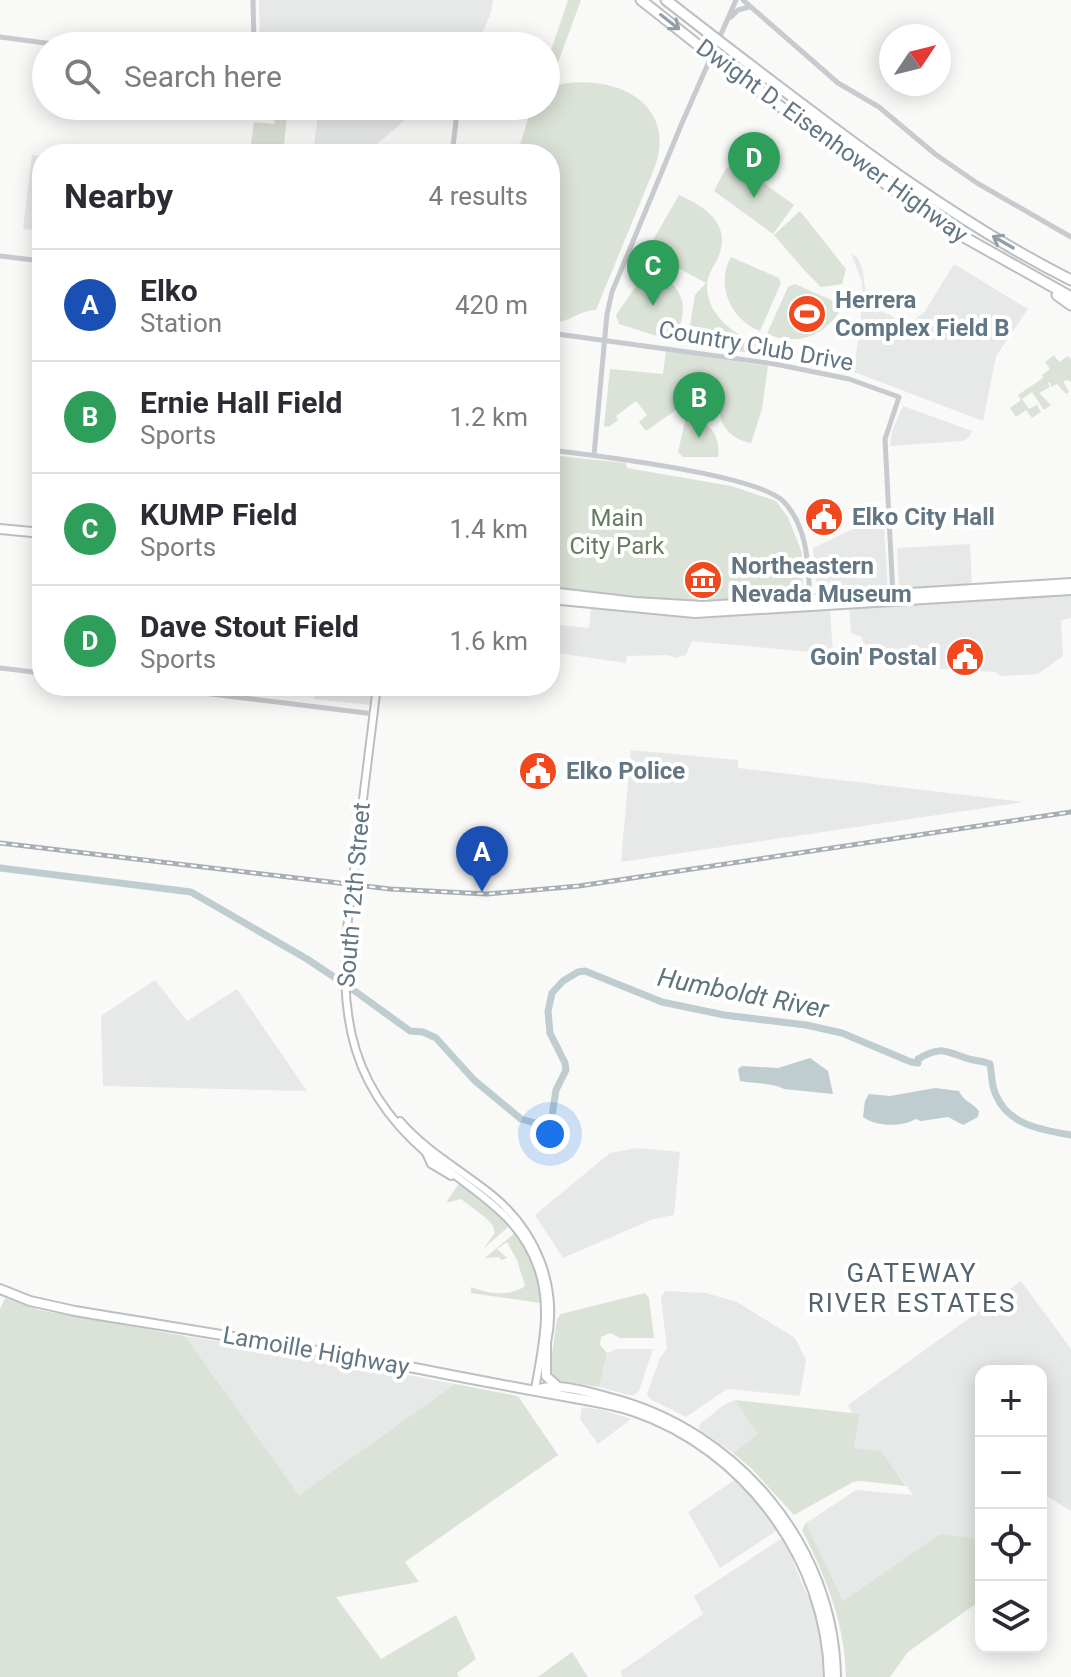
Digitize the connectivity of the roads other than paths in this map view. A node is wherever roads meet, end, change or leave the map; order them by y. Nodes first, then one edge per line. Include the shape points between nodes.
1 (253, 0) edge
2 (641, 0) edge
3 (666, 0) edge
4 (736, 0) edge
5 (743, 0) edge
6 (750, 6) junction
7 (254, 32) edge
8 (720, 35) junction
9 (0, 37) edge
10 (32, 41) edge
11 (456, 120) edge
12 (453, 144) edge
13 (1071, 237) edge
14 (0, 256) edge
15 (32, 260) edge
16 (1018, 269) junction
17 (1071, 280) edge
18 (1071, 297) edge
19 (1071, 305) edge
20 (560, 334) edge
21 (606, 339) junction
22 (560, 451) edge
23 (594, 455) junction
24 (0, 529) edge
25 (32, 532) edge
26 (1071, 583) edge
27 (1071, 590) edge
28 (560, 593) edge
29 (857, 596) junction
30 (893, 598) junction
31 (560, 600) edge
32 (810, 602) junction
33 (833, 605) junction
34 (0, 668) edge
35 (32, 672) edge
36 (237, 696) edge
37 (376, 696) edge
38 (374, 714) junction
39 (348, 1024) junction
40 (0, 1289) edge
41 (546, 1346) junction
42 (536, 1389) junction
43 (579, 1392) junction
44 (829, 1677) edge
45 (836, 1677) edge

1 - 7 street
2 -> 16 highway, Dwight D. Eisenhower Highway, bridge via 890,189
17 -> 3 highway, Dwight D. Eisenhower Highway, bridge via 899,177
4 - 8 street
5 - 6 street
6 - 8 street via 736,11
6 - 13 street via 838,83 879,107 935,154
8 - 21 street via 616,281
9 - 10 street
11 - 12 street
14 - 15 street
16 - 18 highway, Dwight D. Eisenhower Highway
16 - 19 highway
20 - 21 street, Country Club Drive
21 - 23 street
21 - 30 street, Country Club Drive via 818,372 899,397 885,439
22 - 23 street
23 - 32 street via 679,469 776,495 790,509 805,543
24 - 25 main road
26 - 30 main road
27 - 30 main road
28 - 32 main road via 691,606
29 - 30 main road
29 - 32 main road
29 - 33 main road
30 - 33 main road
31 - 32 main road via 676,612
32 - 33 main road
34 - 35 street
36 - 38 street
37 - 38 main road, South 12th Street
38 - 39 main road, South 12th Street, bridge via 343,956
39 - 41 main road, South 12th Street via 369,1077 404,1126 500,1203 531,1240 548,1284
39 - 42 main road, South 12th Street via 376,1096 403,1131 516,1225 538,1267 546,1316
40 - 42 main road, Lamoille Highway via 95,1315
41 - 42 main road, South 12th Street
41 - 43 main road via 548,1380
42 - 43 main road, Lamoille Highway via 551,1386
42 - 44 main road, Lamoille Highway via 651,1419 703,1447 742,1479 778,1522 805,1570 824,1629
43 - 45 main road, Lamoille Highway via 642,1408 682,1426 755,1483 787,1523 811,1569 829,1624

